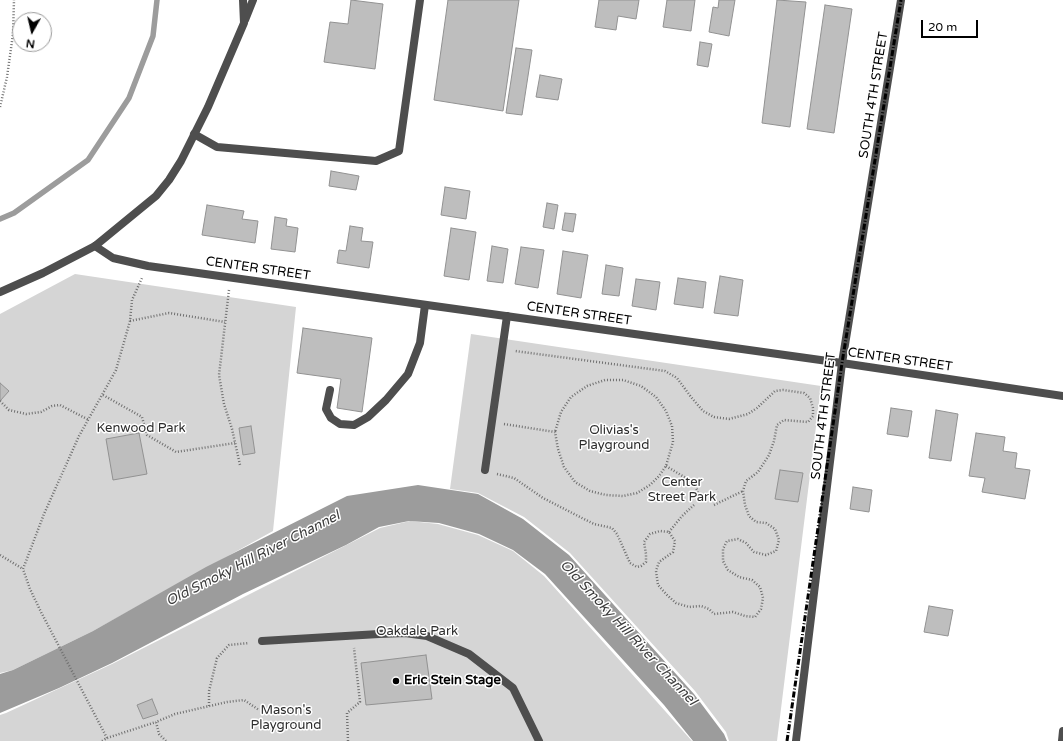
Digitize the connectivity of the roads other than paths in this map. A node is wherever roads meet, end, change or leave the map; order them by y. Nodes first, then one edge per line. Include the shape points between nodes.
1 (243, 0) edge
2 (253, 0) edge
3 (420, 0) edge
4 (901, 0) edge
5 (244, 23) junction
6 (194, 134) junction
7 (95, 246) junction
8 (0, 292) edge
9 (425, 305) junction
10 (507, 316) junction
11 (842, 363) junction
12 (330, 390) dead end
13 (1063, 396) edge
14 (485, 470) road end
15 (262, 641) road end
16 (1063, 731) edge
17 (539, 741) edge
18 (796, 741) edge
19 (1062, 741) edge

1 - 5 street
2 - 5 street
3 - 6 street via 399,151 376,161 217,147
4 - 11 street, SOUTH 4TH STREET
5 - 6 street
6 - 7 street via 181,161 156,196
7 - 8 street
7 - 9 street, CENTER STREET via 114,258 148,266
9 - 10 street, CENTER STREET
9 - 12 street via 420,343 408,374 368,417 354,425 340,424 331,418 326,409
10 - 11 street, CENTER STREET
10 - 14 street
11 - 13 street, CENTER STREET
11 - 18 street, SOUTH 4TH STREET
15 - 17 street via 405,633 427,636 469,654 513,688
16 - 19 street

